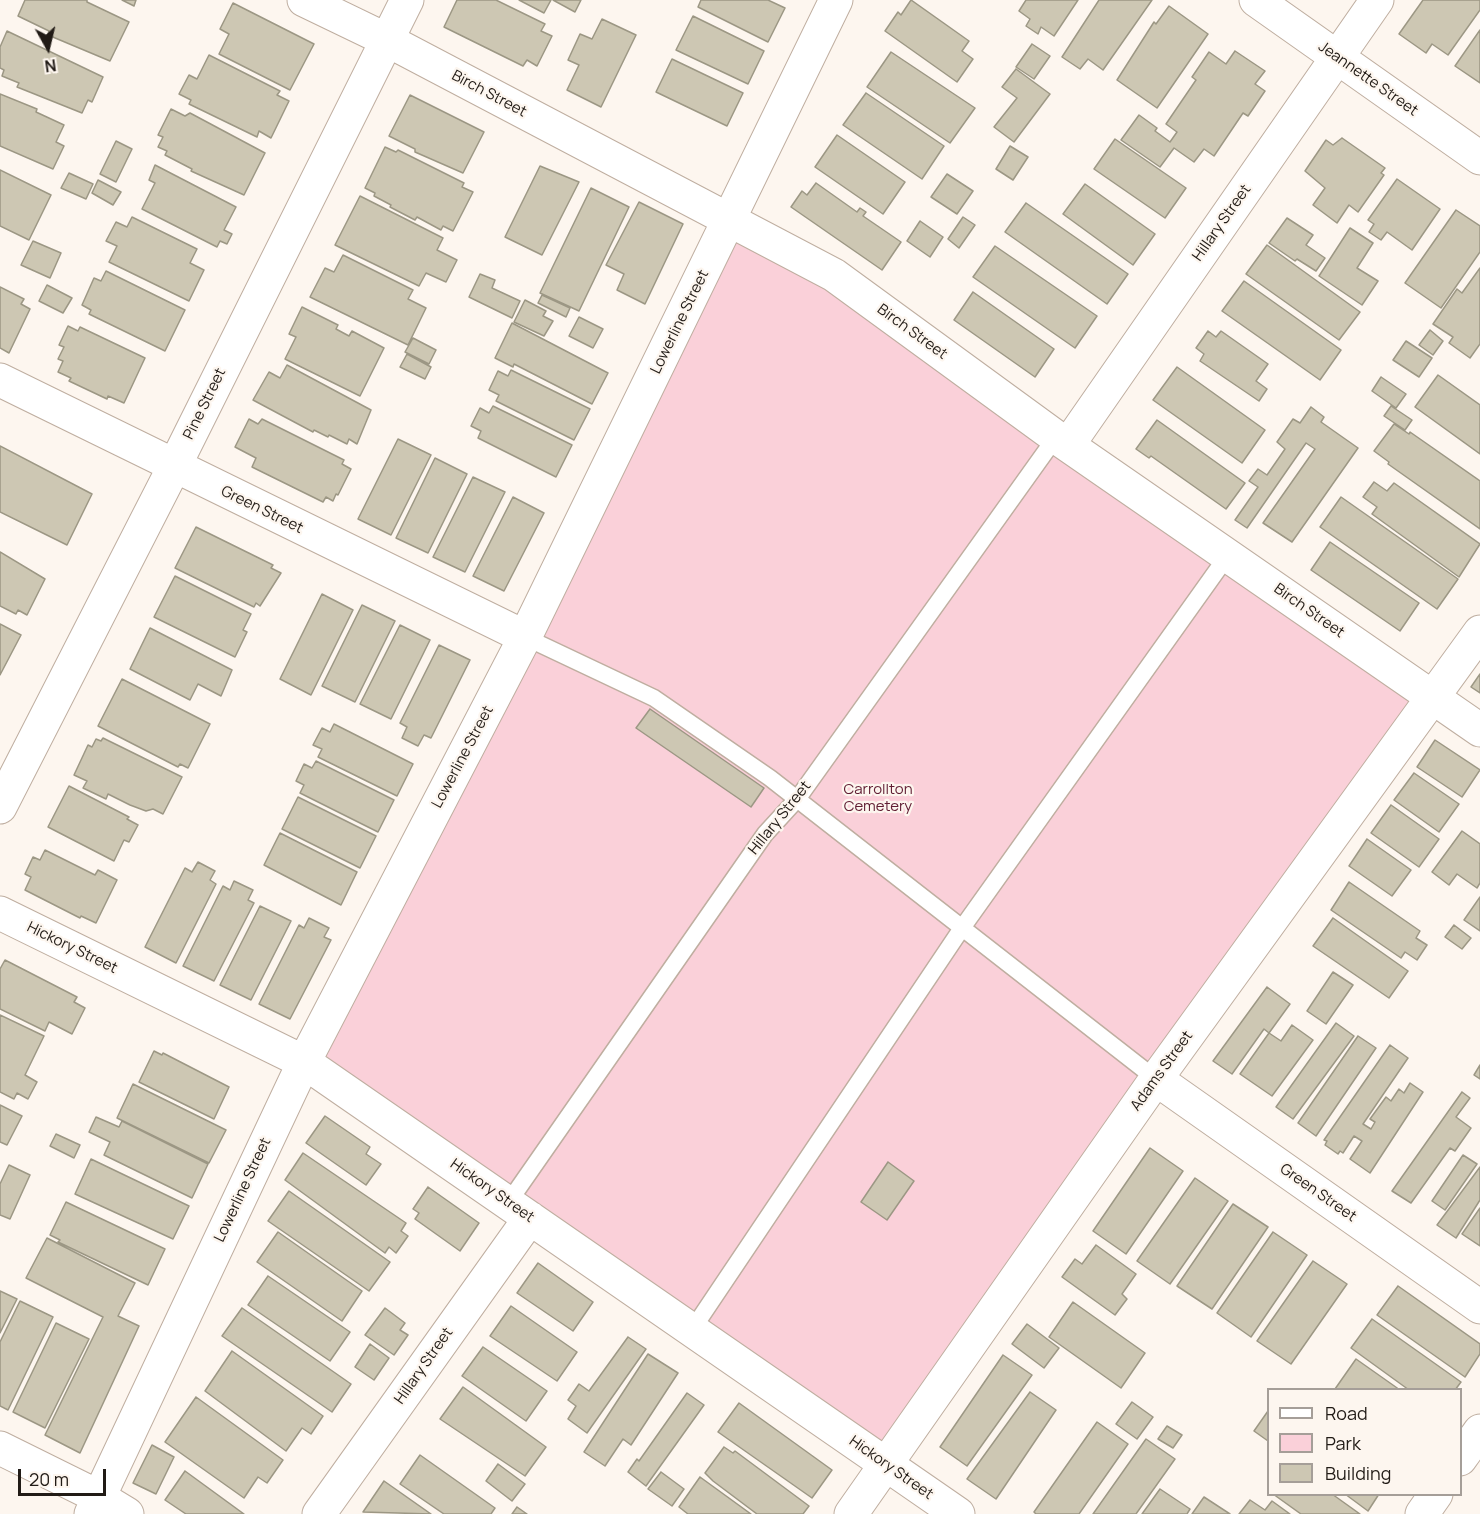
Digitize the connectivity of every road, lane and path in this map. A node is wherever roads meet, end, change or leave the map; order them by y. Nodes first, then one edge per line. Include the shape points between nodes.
1 (304, 0) edge
2 (407, 0) edge
3 (836, 0) edge
4 (1256, 0) edge
5 (1377, 0) edge
6 (387, 40) junction
7 (1337, 58) junction
8 (1480, 158) edge
9 (730, 219) junction
10 (0, 380) edge
11 (1062, 441) junction
12 (174, 467) junction
13 (1228, 555) junction
14 (1480, 632) edge
15 (525, 637) junction
16 (1434, 698) junction
17 (1480, 730) edge
18 (798, 798) junction
19 (0, 807) edge
20 (0, 913) edge
21 (962, 928) junction
22 (304, 1062) junction
23 (1156, 1079) junction
24 (519, 1210) junction
25 (1480, 1307) edge
26 (692, 1330) junction
27 (1480, 1431) edge
28 (0, 1448) edge
29 (1462, 1458) edge
30 (886, 1464) junction
31 (1435, 1496) edge
32 (95, 1506) edge
33 (127, 1514) edge
34 (319, 1514) edge
35 (851, 1514) edge
36 (958, 1514) edge
37 (1422, 1514) edge

1 - 6 street, Birch Street
2 - 6 street, Pine Street
3 - 9 street, Lowerline Street
4 - 7 street, Jeannette Street
5 - 7 street, Hillary Street
6 - 9 street, Birch Street
6 - 12 street, Pine Street
7 - 8 street, Jeannette Street
7 - 11 street, Hillary Street
9 - 11 street, Birch Street via 834,274
9 - 15 street, Lowerline Street
10 - 12 street, Green Street
11 - 13 street, Birch Street
11 - 18 lane, Hillary Street
12 - 15 street, Green Street
12 - 19 street, Pine Street
13 - 16 street, Birch Street
13 - 21 lane
14 - 16 street, Adams Street
15 - 18 lane via 654,698
15 - 22 street, Lowerline Street
16 - 17 street, Birch Street
16 - 23 street, Adams Street
18 - 21 lane
18 - 24 lane, Hillary Street via 765,834
20 - 22 street, Hickory Street
21 - 23 lane
21 - 26 lane
22 - 24 street, Hickory Street
22 - 32 street, Lowerline Street
23 - 25 street, Green Street
23 - 30 street, Adams Street
24 - 26 street, Hickory Street
24 - 34 street, Hillary Street
26 - 30 street, Hickory Street
27 - 29 street
28 - 32 street
30 - 35 street, Adams Street
30 - 36 street, Hickory Street
31 - 37 street
32 - 33 street

